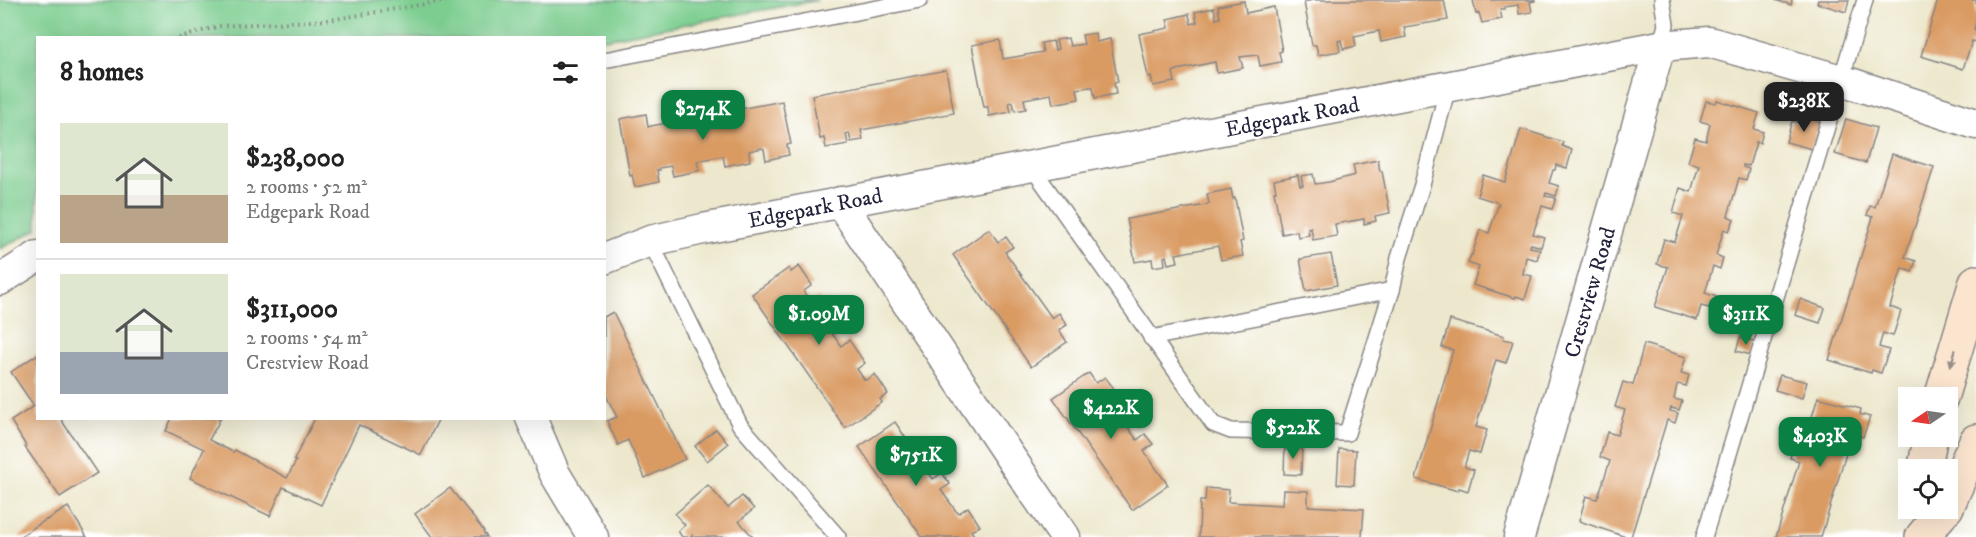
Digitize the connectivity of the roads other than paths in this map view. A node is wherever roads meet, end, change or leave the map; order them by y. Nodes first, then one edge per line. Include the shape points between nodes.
1 (920, 0) edge
2 (1662, 0) edge
3 (1865, 0) edge
4 (1660, 46) junction
5 (606, 60) edge
6 (1841, 80) junction
7 (1448, 87) junction
8 (1976, 124) edge
9 (1031, 166) junction
10 (840, 202) junction
11 (650, 241) junction
12 (36, 257) edge
13 (606, 258) edge
14 (0, 280) edge
15 (1976, 282) edge
16 (1392, 290) junction
17 (1151, 338) junction
18 (1944, 387) edge
19 (532, 420) edge
20 (1976, 441) edge
21 (1958, 481) edge
22 (1920, 519) edge
23 (1937, 519) edge
24 (593, 537) edge
25 (838, 537) edge
26 (1065, 537) edge
27 (1519, 537) edge
28 (1704, 537) edge
29 (1921, 537) edge

1 - 5 lane
2 - 4 lane via 1666,25
3 - 6 lane
4 - 6 street, Edgepark Road via 1709,42
4 - 7 street, Edgepark Road
4 - 27 street, Crestview Road
6 - 8 street, Edgepark Road
6 - 28 lane
7 - 9 street, Edgepark Road
7 - 16 lane
9 - 10 street, Edgepark Road
9 - 17 lane
10 - 11 street, Edgepark Road
10 - 26 street
11 - 13 street, Edgepark Road
11 - 25 lane via 740,425
12 - 14 street
15 -> 18 main road
16 - 17 lane
16 - 17 lane via 1347,433 1231,431 1213,424
19 - 24 street via 555,474
20 - 21 main road
22 - 29 main road
23 - 29 main road

